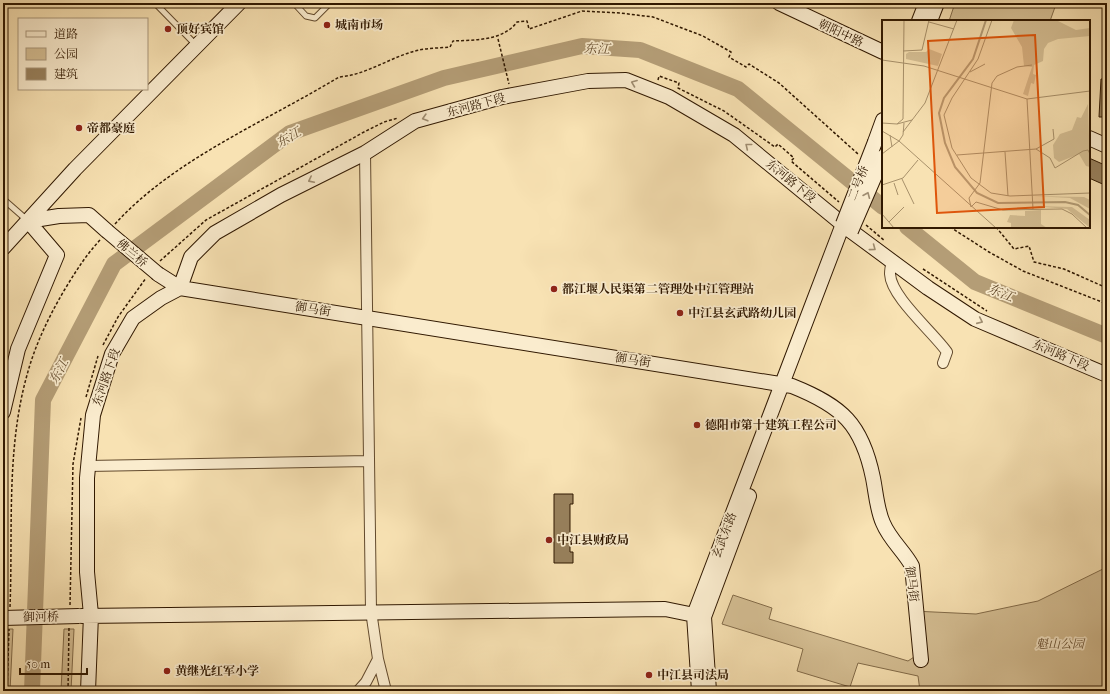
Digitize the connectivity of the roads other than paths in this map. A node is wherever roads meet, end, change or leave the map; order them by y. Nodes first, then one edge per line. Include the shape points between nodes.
1 (155, 3) edge
2 (240, 3) edge
3 (294, 3) edge
4 (330, 3) edge
5 (779, 3) edge
6 (926, 3) edge
7 (937, 3) edge
8 (919, 20) edge
9 (930, 20) edge
10 (197, 46) junction
11 (882, 52) edge
12 (882, 123) edge
13 (1090, 138) edge
14 (1107, 146) edge
15 (365, 153) junction
16 (882, 159) edge
17 (3, 199) edge
18 (28, 221) junction
19 (847, 227) junction
20 (3, 248) edge
21 (892, 261) junction
22 (155, 270) joint
23 (180, 288) junction
24 (367, 318) junction
25 (942, 363) dead end
26 (1107, 375) edge
27 (787, 385) junction
28 (3, 412) edge
29 (369, 461) junction
30 (88, 466) junction
31 (371, 611) junction
32 (77, 616) junction
33 (699, 616) junction
34 (7, 617) edge
35 (378, 659) junction
36 (921, 660) dead end
37 (88, 691) edge
38 (358, 691) edge
39 (386, 691) edge
40 (699, 691) edge
41 (709, 691) edge

1 - 10 lane
2 - 10 street
3 - 4 lane via 306,16 315,18
5 - 11 street, 朝阳中路
6 - 8 street
7 - 9 street
10 - 18 street via 75,169
12 - 19 street, 二号桥, bridge
13 - 14 street
19 -> 15 street, 东河路下段 via 734,135 669,97 626,80 588,81 502,97 416,121
15 -> 23 street, 东河路下段 via 281,195 215,233 190,257
15 - 24 street
19 -> 16 street, 二号桥, bridge
17 - 18 lane
18 - 20 street
18 - 22 street, 佛兰桥, bridge via 89,215 106,233
18 - 28 street via 57,255 18,349
19 -> 21 street, 东河路下段
19 - 27 street, 玄武东路
21 - 25 street via 890,274 897,294 947,352
21 -> 26 street, 东河路下段 via 975,319
22 - 23 street, 御马街
23 - 24 street, 御马街
23 - 30 street, 东河路下段 via 133,318 112,354 93,415
24 - 27 street, 御马街
24 - 29 street
27 - 33 street, 玄武东路 via 719,546
27 - 36 street, 御马街 via 819,397 838,409 860,435 870,464 882,522 912,566
29 - 30 street
29 - 31 street
30 - 32 street, 东河路下段 via 87,572
31 - 32 street, 御河桥
31 - 33 street, 御河桥 via 665,609
31 - 35 street
32 - 34 street, 御河桥, bridge
32 - 37 street, 东河路下段
33 - 40 street, 玄武东路
33 - 41 street, 玄武东路
35 - 38 street via 366,682
35 - 39 street

